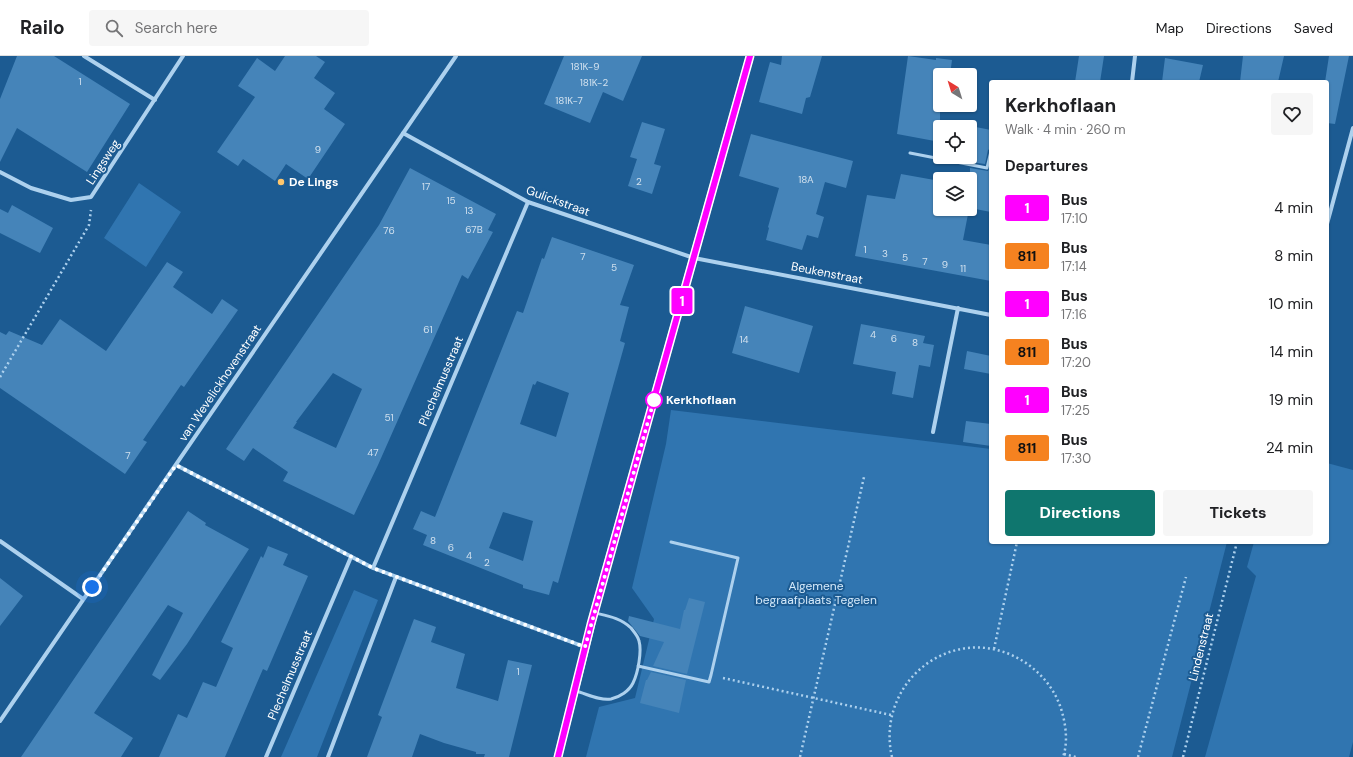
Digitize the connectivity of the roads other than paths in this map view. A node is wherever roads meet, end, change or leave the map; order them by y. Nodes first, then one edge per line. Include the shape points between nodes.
1 (84, 56) edge
2 (183, 56) edge
3 (456, 56) edge
4 (750, 56) edge
5 (1136, 56) edge
6 (1132, 80) edge
7 (156, 100) junction
8 (1353, 128) edge
9 (403, 133) junction
10 (910, 153) dead end
11 (989, 160) edge
12 (0, 172) edge
13 (528, 202) junction
14 (1329, 217) edge
15 (694, 258) junction
16 (958, 308) junction
17 (989, 315) edge
18 (934, 432) dead end
19 (176, 465) junction
20 (0, 541) edge
21 (671, 542) dead end
22 (351, 557) junction
23 (373, 568) junction
24 (396, 577) junction
25 (83, 599) junction
26 (594, 613) junction
27 (585, 647) junction
28 (638, 666) junction
29 (574, 691) junction
30 (0, 721) edge
31 (266, 757) edge
32 (328, 757) edge
33 (558, 757) edge

1 - 7 street
2 - 7 street, Lingsweg
3 - 9 street, van Wevelickhovenstraat
4 - 15 street
5 - 6 street
7 - 12 street, Lingsweg via 92,198 71,200 31,188
8 - 14 street
9 - 13 street, Gulickstraat
9 - 19 street, van Wevelickhovenstraat
10 - 11 lane via 987,168
13 - 15 street, Gulickstraat
13 - 23 street, Plechelmusstraat
15 - 16 street, Beukenstraat
15 - 26 street
16 - 17 street, Beukenstraat
16 - 18 street
19 - 22 street
19 - 25 street, van Wevelickhovenstraat
20 - 25 street
21 - 28 lane via 738,558 711,675 709,682
22 - 23 street
22 - 31 street, Plechelmusstraat
23 - 24 street
24 - 27 street
24 - 32 street
25 - 30 street, van Wevelickhovenstraat
26 - 27 street
26 - 28 lane via 617,618 635,633 641,652
27 - 29 street
28 - 29 lane via 633,683 625,693 618,696 604,699
29 - 33 street

